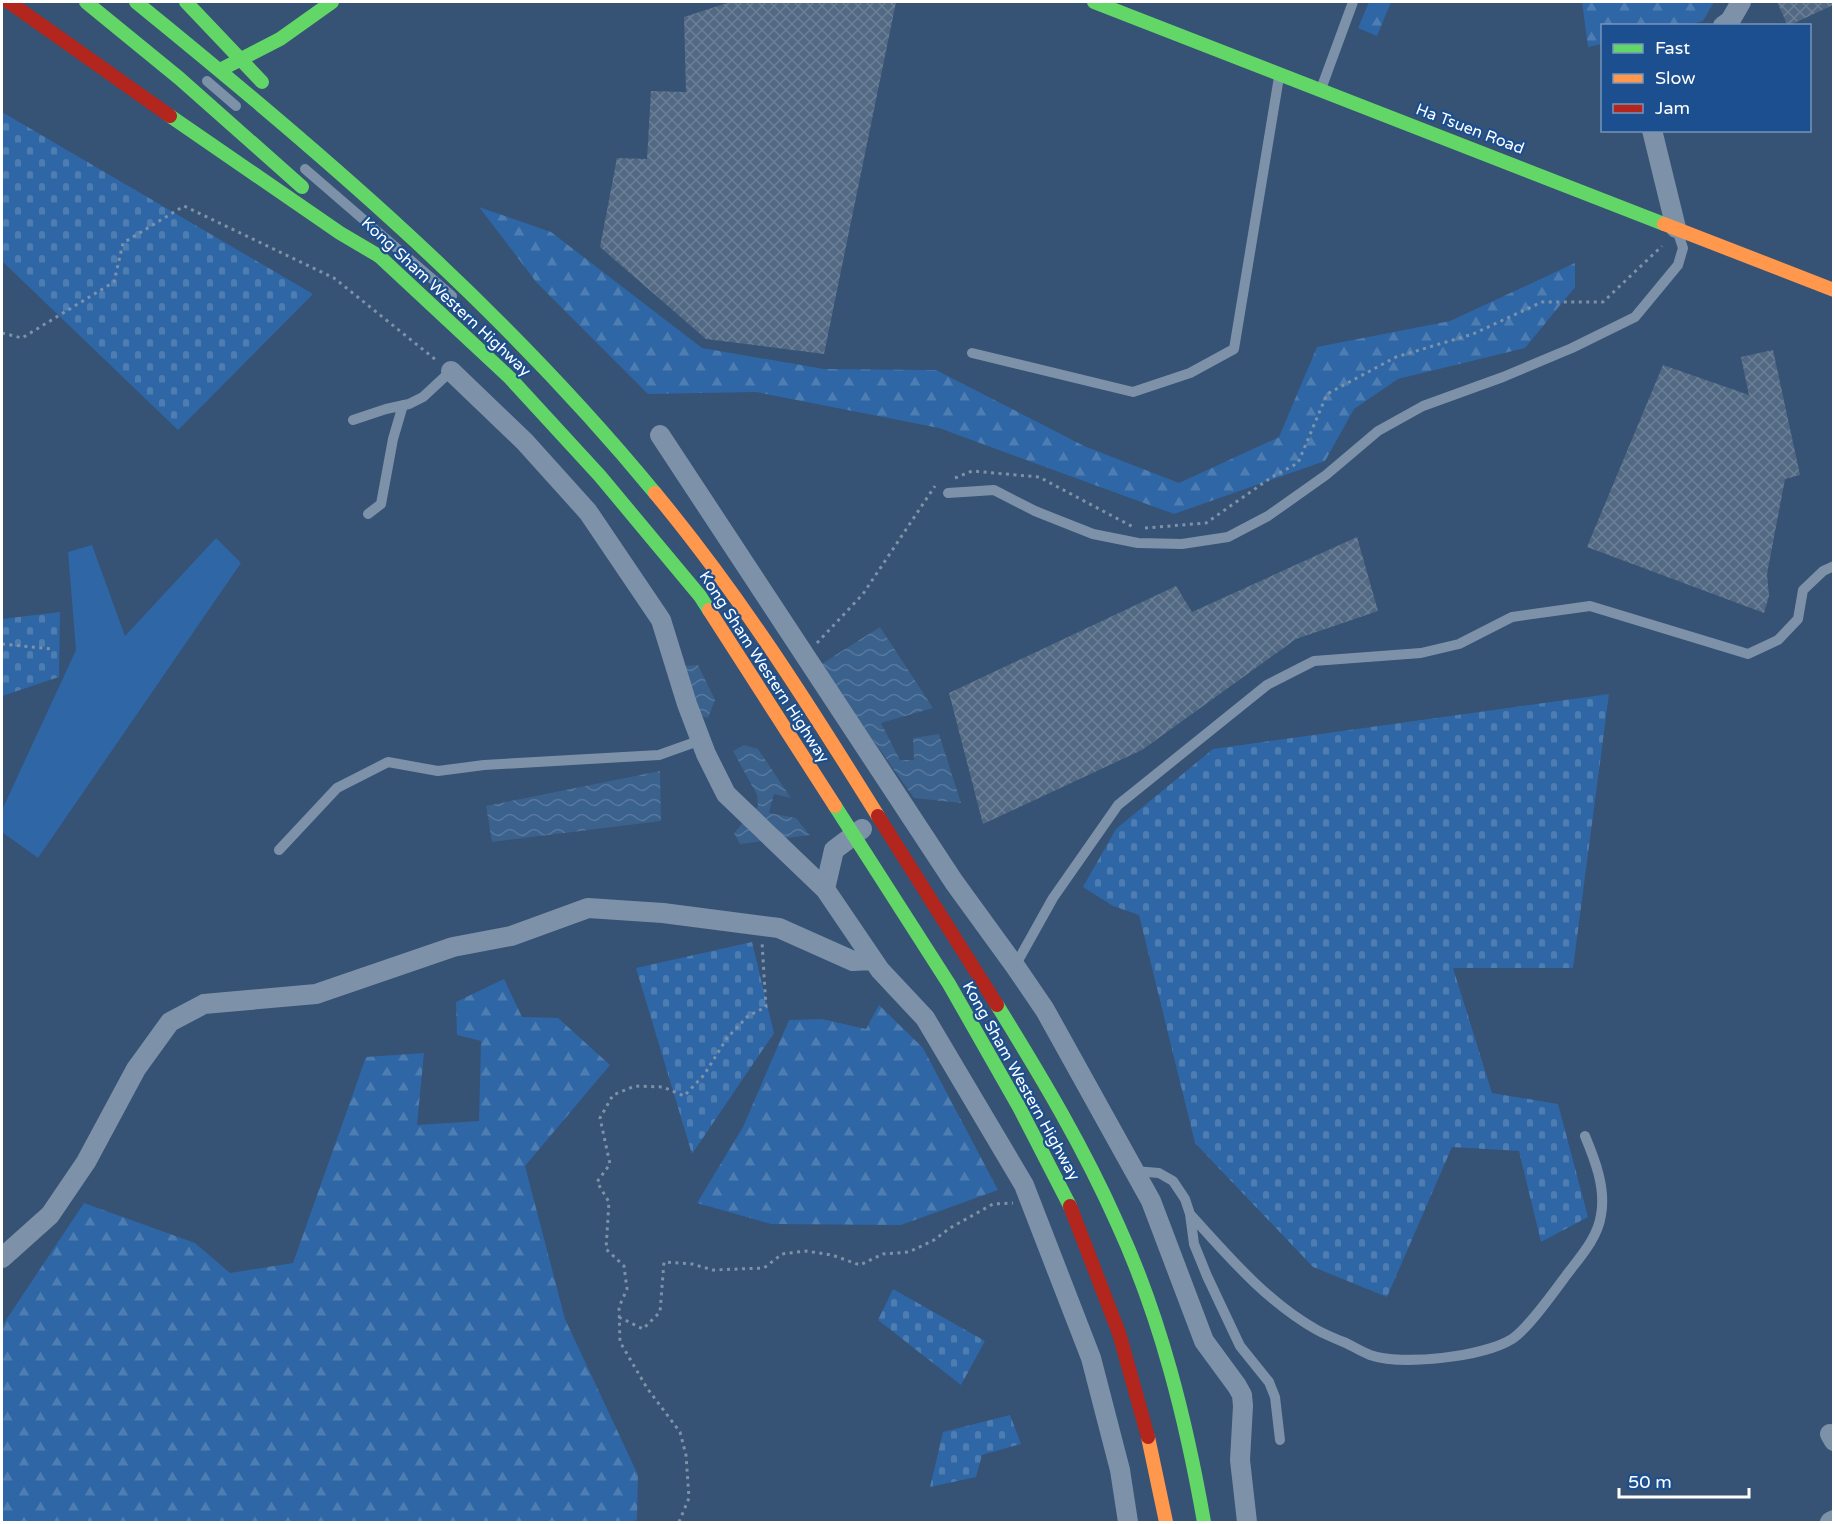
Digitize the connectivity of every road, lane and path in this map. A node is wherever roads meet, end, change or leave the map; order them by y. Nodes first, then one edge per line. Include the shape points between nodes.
1 (9, 2) edge
2 (86, 2) edge
3 (136, 2) edge
4 (186, 2) edge
5 (332, 2) edge
6 (1094, 2) edge
7 (1353, 2) edge
8 (1741, 2) edge
9 (1726, 24) edge
10 (1280, 73) junction
11 (200, 75) joint
12 (1321, 89) junction
13 (275, 95) dead end
14 (240, 110) dead end
15 (291, 112) dead end
16 (1652, 132) edge
17 (293, 159) dead end
18 (404, 228) junction
19 (1676, 228) junction
20 (379, 256) junction
21 (1833, 290) edge
22 (463, 305) dead end
23 (2, 333) edge
24 (972, 353) dead end
25 (451, 371) junction
26 (403, 405) junction
27 (353, 420) dead end
28 (660, 435) dead end
29 (954, 478) dead end
30 (944, 482) dead end
31 (948, 493) dead end
32 (368, 514) dead end
33 (682, 545) dead end
34 (1833, 566) edge
35 (2, 644) edge
36 (53, 649) dead end
37 (805, 656) junction
38 (776, 677) dead end
39 (789, 696) dead end
40 (701, 741) junction
41 (908, 811) junction
42 (872, 822) junction
43 (279, 850) dead end
44 (825, 889) junction
45 (762, 926) junction
46 (873, 960) junction
47 (1015, 966) junction
48 (1585, 1136) dead end
49 (1134, 1171) junction
50 (1031, 1203) junction
51 (1190, 1214) junction
52 (2, 1258) edge
53 (619, 1317) junction
54 (1280, 1440) dead end
55 (679, 1522) edge
56 (1128, 1522) edge
57 (1166, 1522) edge
58 (1204, 1522) edge
59 (1247, 1522) edge

1 - 20 main road via 246,170
2 - 20 main road, Kong Sham Western Highway via 179,78
3 - 18 main road, Kong Sham Western Highway, bridge
4 - 13 main road, bridge
5 - 11 main road via 280,39
6 - 10 main road, Ha Tsuen Road
7 - 12 lane
8 - 9 street
10 - 12 main road, Ha Tsuen Road
10 - 24 lane via 1234,349 1190,373 1133,392
11 - 14 lane
12 - 19 main road, Ha Tsuen Road
15 - 18 main road, bridge
16 - 19 street
17 - 22 lane
18 - 58 main road, Kong Sham Western Highway, bridge via 571,393 686,531 766,641 1024,1048 1103,1192 1149,1305 1186,1432
19 - 21 main road, Ha Tsuen Road
19 - 29 path via 1603,302 1542,302 1473,334 1395,357 1327,394 1298,463 1206,523 1137,528 1039,477 972,471
19 - 31 lane via 1683,248 1678,265 1635,317 1572,348 1423,406 1378,431 1326,475 1268,516 1228,537 1182,544 1138,543 1093,534 994,490
20 - 57 main road, Kong Sham Western Highway, bridge via 510,378 600,476 700,596 948,984 1073,1212 1119,1333 1149,1440
23 - 25 path via 21,338 114,282 123,243 184,206 334,278
25 - 26 lane via 423,397
25 - 40 street via 525,442 588,512 648,600 661,620
26 - 27 lane
26 - 32 lane via 381,504
28 - 37 street
30 - 37 path via 935,486 863,594
33 - 38 lane via 712,580
34 - 47 lane via 1803,590 1798,619 1778,640 1748,654 1590,606 1512,617 1459,644 1421,653 1314,661 1267,685 1118,805 1053,897
35 - 36 path
37 - 41 street
39 - 42 lane
40 - 43 lane via 659,756 438,771 388,762 337,788
40 - 44 street via 726,794
41 - 42 street
41 - 47 street
42 - 44 street via 834,850
44 - 46 street
45 - 46 street via 779,928 853,961
45 - 52 street via 588,908 511,936 453,946 316,994 204,1004 170,1023 136,1069 86,1162 50,1215
45 - 53 path via 766,1007 748,1016 727,1038 704,1075 684,1096 663,1087 635,1086 613,1095 600,1118 610,1164 597,1182 609,1202 606,1249 624,1266 627,1289
46 - 50 street via 925,1018
47 - 49 street via 1045,1010
48 - 51 lane via 1603,1196 1596,1231 1559,1285 1513,1338 1467,1356 1372,1356 1317,1330 1261,1287
49 - 51 lane via 1159,1173 1173,1181
49 - 59 street via 1151,1201 1204,1341 1242,1395 1240,1460
50 - 53 path via 993,1204 909,1252 883,1254 860,1265 806,1251 782,1254 764,1268 713,1270 664,1262 660,1312 643,1329
50 - 56 street via 1091,1358 1120,1470
51 - 54 lane via 1194,1244 1240,1346 1269,1382 1275,1396
53 - 55 path via 620,1342 647,1388 680,1432 689,1498

